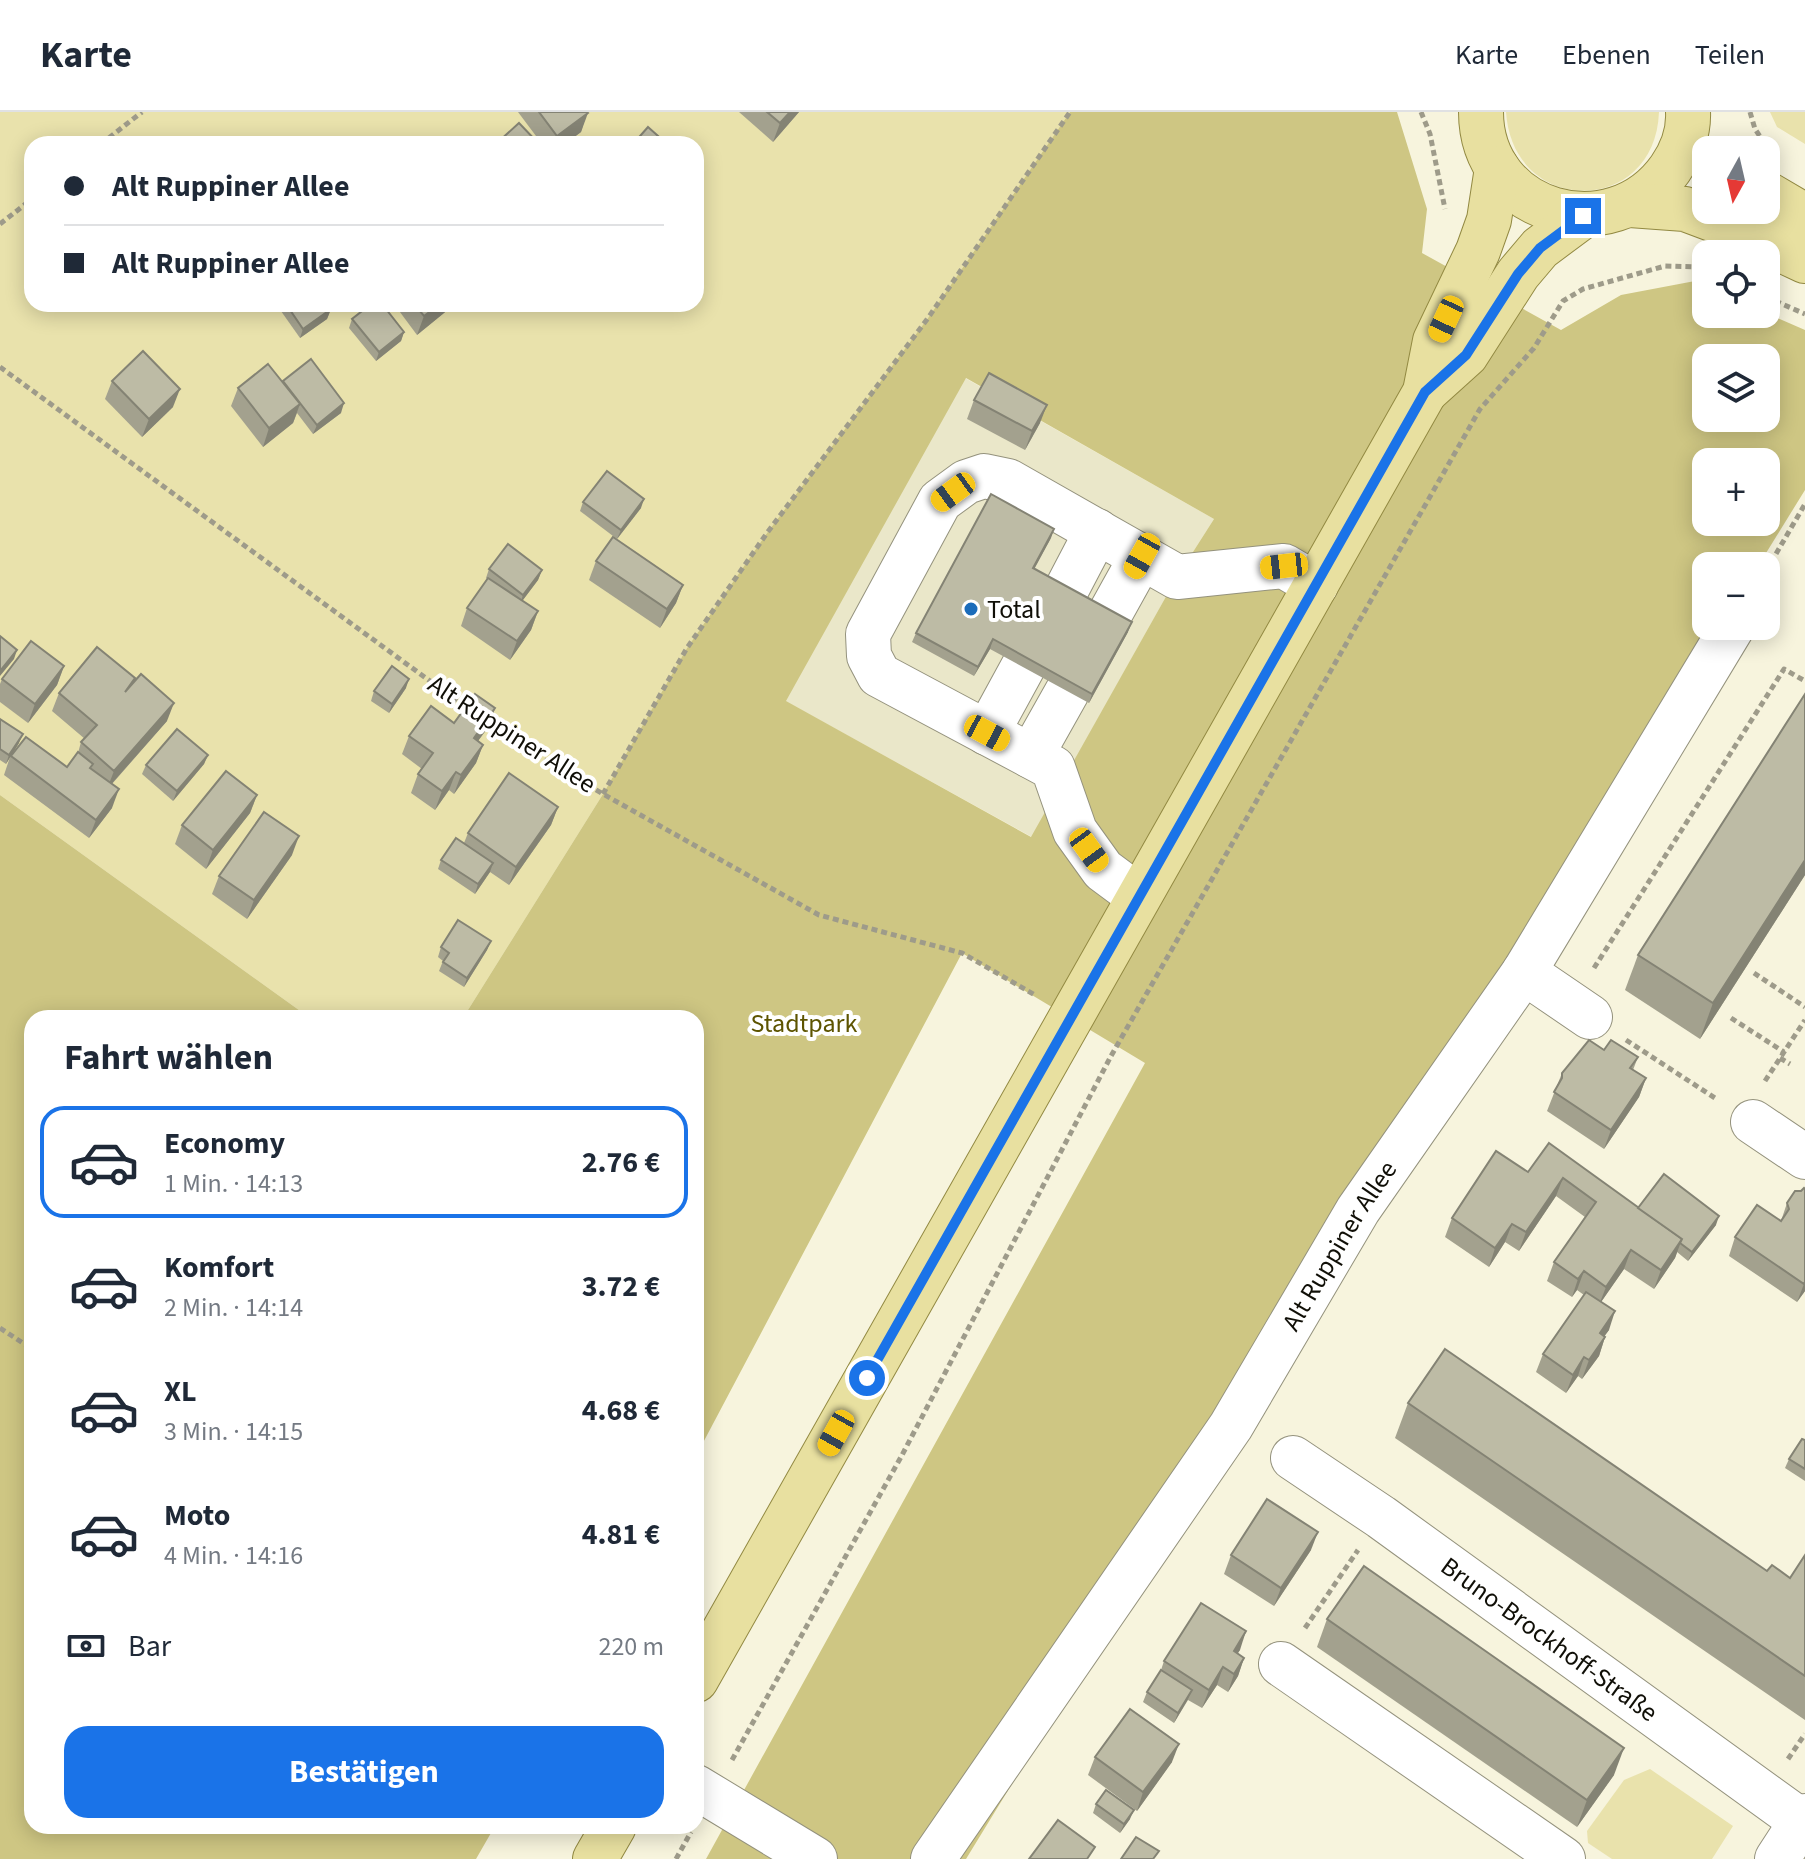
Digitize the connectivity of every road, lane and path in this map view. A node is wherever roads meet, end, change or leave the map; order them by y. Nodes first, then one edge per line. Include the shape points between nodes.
1 (142, 112) edge
2 (1070, 112) edge
3 (1481, 112) edge
4 (1750, 112) edge
5 (1695, 128) edge
6 (111, 136) edge
7 (1759, 136) edge
8 (1497, 168) junction
9 (1780, 201) edge
10 (24, 205) edge
11 (1630, 205) junction
12 (1583, 216) junction
13 (1805, 216) edge
14 (0, 224) edge
15 (1805, 261) edge
16 (1692, 267) edge
17 (1780, 303) edge
18 (1805, 314) edge
19 (0, 367) edge
20 (1425, 392) junction
21 (1805, 504) edge
22 (1097, 531) junction
23 (1777, 552) edge
24 (1142, 556) junction
25 (1316, 585) junction
26 (1063, 596) edge
27 (1107, 619) edge
28 (1725, 640) edge
29 (1023, 667) edge
30 (1805, 681) edge
31 (1067, 692) edge
32 (987, 733) junction
33 (1031, 756) junction
34 (603, 794) junction
35 (1138, 896) junction
36 (1524, 972) junction
37 (1754, 973) edge
38 (1805, 1007) edge
39 (1581, 1011) junction
40 (1071, 1016) junction
41 (1731, 1018) edge
42 (1805, 1020) edge
43 (1782, 1055) junction
44 (1790, 1064) dead end
45 (1748, 1119) junction
46 (1805, 1157) edge
47 (0, 1328) edge
48 (24, 1344) edge
49 (1293, 1458) dead end
50 (1381, 1517) junction
51 (704, 1666) edge
52 (1291, 1671) joint
53 (704, 1798) edge
54 (704, 1804) edge
55 (1804, 1821) edge
56 (609, 1834) edge
57 (687, 1834) edge
58 (595, 1859) edge
59 (676, 1859) edge
60 (815, 1859) edge
61 (933, 1859) edge
62 (1563, 1859) edge
63 (1777, 1859) edge

1 - 6 path
2 - 34 path via 928,318 687,648
3 - 8 main road
4 - 7 path
5 - 11 main road via 1658,185
8 - 12 main road via 1520,193 1550,210
8 - 20 main road via 1489,220 1435,341
9 - 13 main road
10 - 14 path
11 - 12 main road
11 - 15 main road via 1685,209
12 - 20 main road via 1540,248 1466,355
16 - 53 path via 1665,266 1583,289 1563,301 1534,348 1480,409 1111,1056 901,1457
17 - 18 path
19 - 34 path, Alt Ruppiner Allee via 514,742
20 - 25 main road
21 - 23 path
22 - 24 street
22 - 26 street
22 - 32 street via 1008,481 984,476 940,501 868,634 869,656 879,675
24 - 25 street via 1177,577 1284,566
24 - 27 street
25 - 35 main road
28 - 36 street, Alt Ruppiner Allee
29 - 32 street
30 - 39 path via 1784,669
31 - 33 street
32 - 33 street
33 - 35 street via 1053,768 1075,831 1103,870
34 - 40 path, Alt Ruppiner Allee via 819,915 962,953
35 - 40 main road
36 - 39 street
36 - 61 street, Alt Ruppiner Allee via 1358,1210 1231,1426
37 - 38 path
39 - 45 path
40 - 51 main road
41 - 43 path
42 - 43 path
43 - 44 path
43 - 45 path
45 - 46 street
47 - 48 path
49 - 50 street, Bruno-Brockhoff-Straße
50 - 52 path via 1292,1647
50 - 55 street, Bruno-Brockhoff-Straße
52 - 62 street
54 - 60 street
55 - 63 street
56 - 58 main road
57 - 59 path

